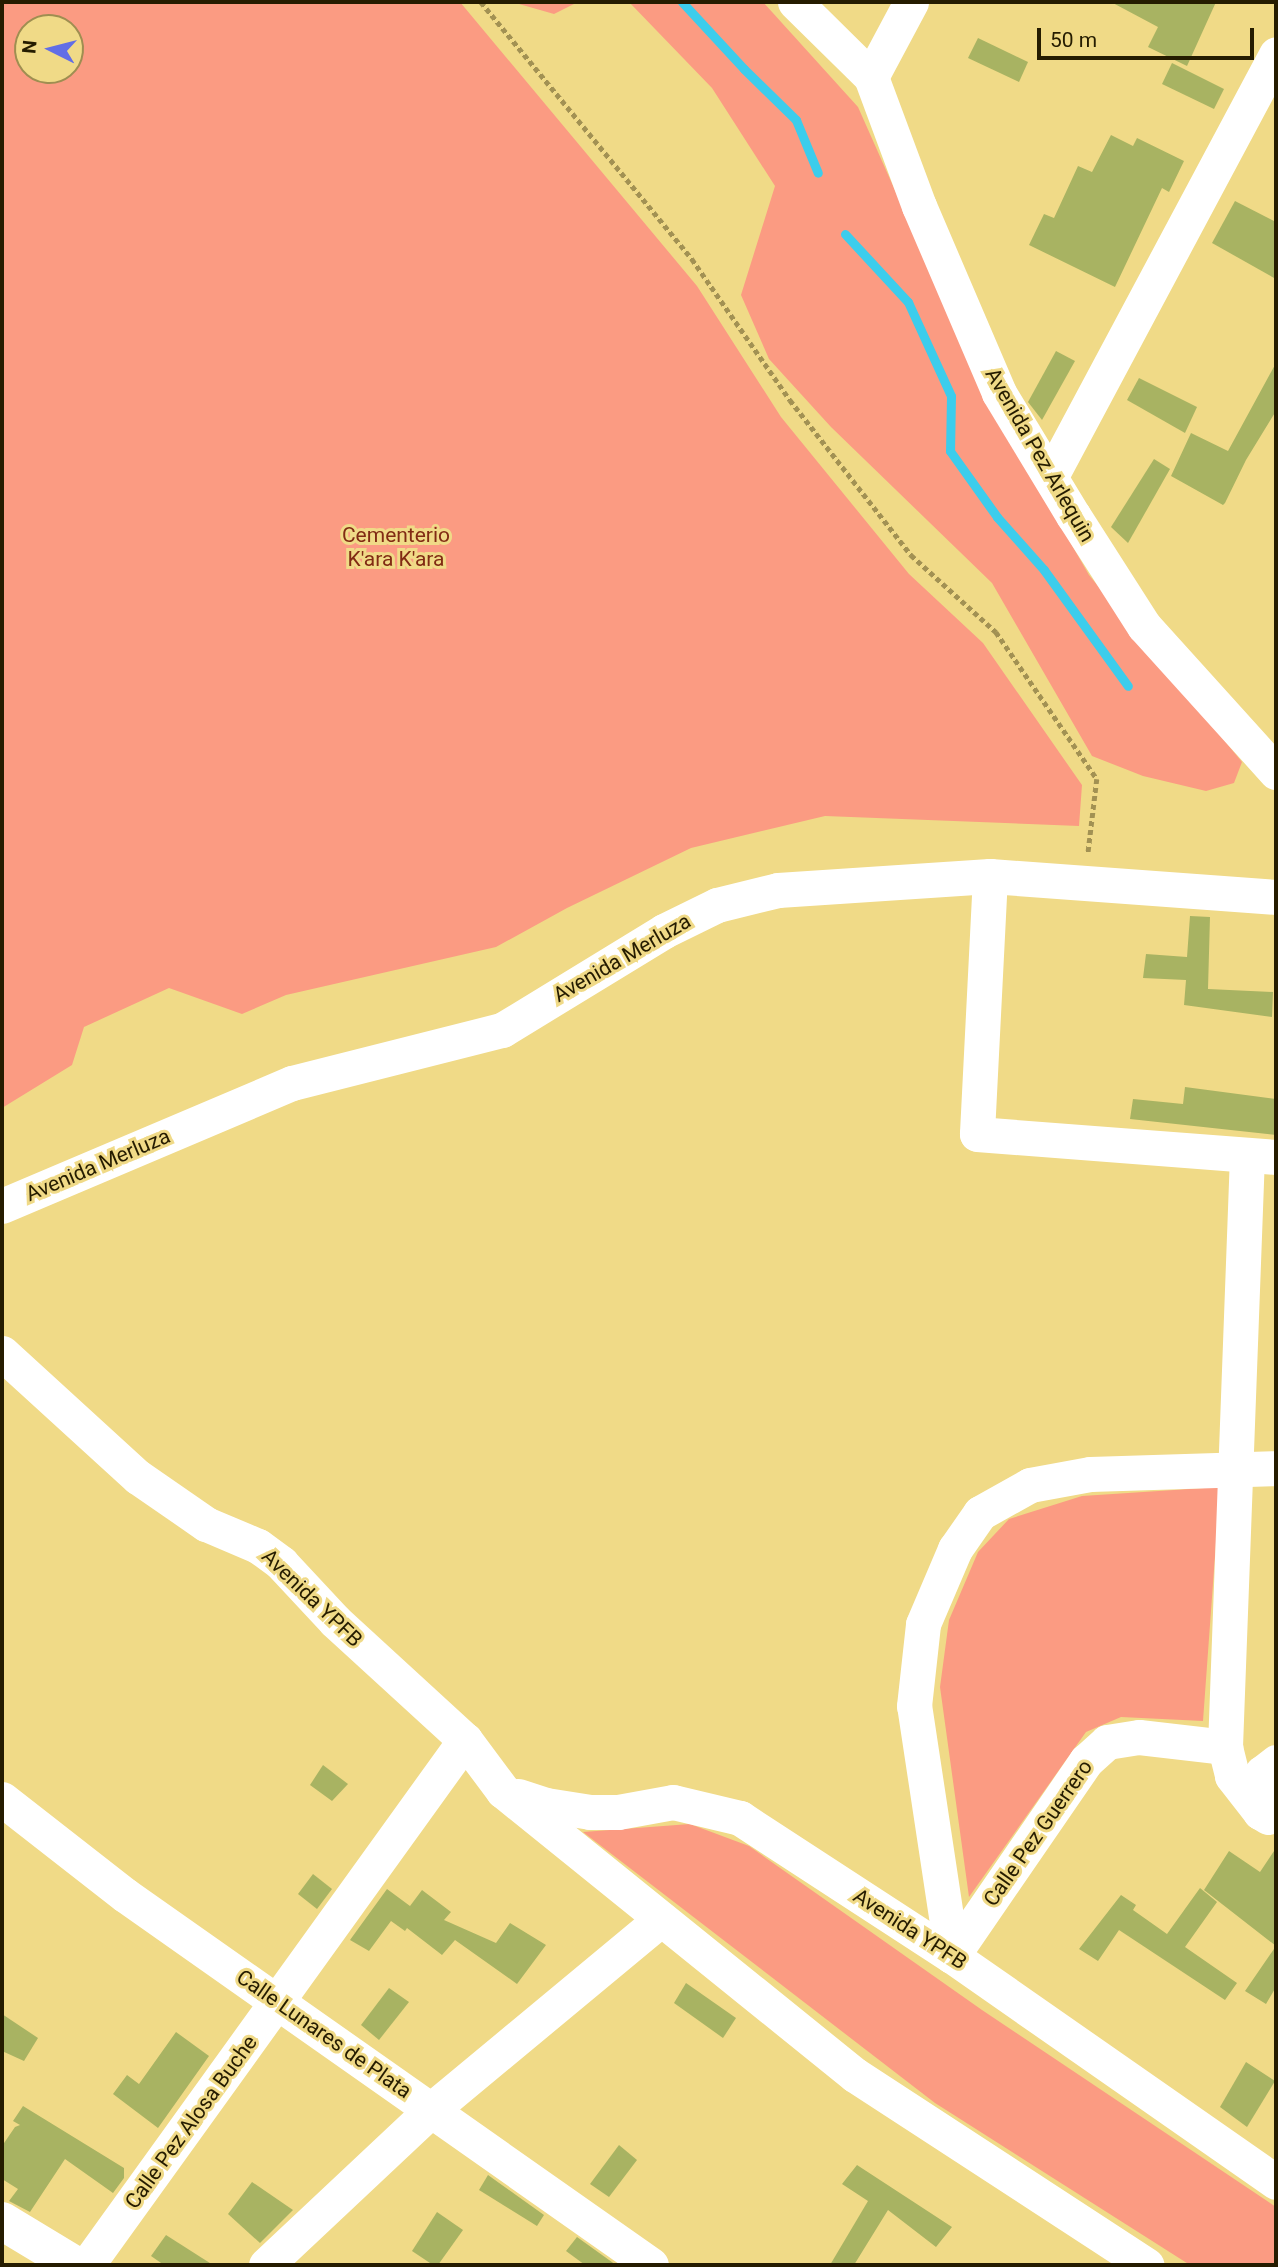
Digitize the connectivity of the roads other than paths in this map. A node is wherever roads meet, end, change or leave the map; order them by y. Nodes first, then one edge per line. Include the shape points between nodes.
1 (795, 2) edge
2 (911, 2) edge
3 (1276, 54) edge
4 (871, 77) junction
5 (1051, 476) junction
6 (1276, 772) edge
7 (990, 876) junction
8 (1272, 889) edge
9 (1262, 1156) edge
10 (2, 1206) edge
11 (2, 1353) edge
12 (1236, 1467) junction
13 (1276, 1468) edge
14 (465, 1740) junction
15 (1225, 1747) junction
16 (1276, 1762) edge
17 (503, 1791) junction
18 (2, 1798) edge
19 (1264, 1809) edge
20 (661, 1919) junction
21 (952, 1956) junction
22 (279, 2002) junction
23 (431, 2110) junction
24 (1276, 2182) edge
25 (2, 2221) edge
26 (75, 2265) edge
27 (87, 2265) edge
28 (266, 2265) edge
29 (651, 2265) edge
30 (1146, 2265) edge

1 - 4 street, Avenida Pez Arlequin
2 - 4 street
3 - 5 street
4 - 5 street, Avenida Pez Arlequin via 919,206 999,393
5 - 6 street, Avenida Pez Arlequin via 1144,626
7 - 8 street, Avenida Merluza
7 - 9 street via 977,1134
7 - 10 street, Avenida Merluza via 778,890 717,905 664,931 502,1030 292,1083
9 - 12 street
11 - 14 street, Avenida YPFB via 138,1477 206,1524 258,1546 281,1563 335,1621
12 - 13 street
12 - 15 street
12 - 21 street via 1090,1474 1030,1485 980,1513 956,1549 923,1624 914,1706
14 - 17 street, Avenida YPFB
14 - 22 street, Calle Pez Alosa Buche
15 - 19 street via 1232,1776
15 - 21 street, Calle Pez Guerrero via 1139,1737 1107,1742 1086,1761
16 - 19 street via 1262,1773
17 - 20 street, Avenida YPFB
17 - 21 street, Avenida YPFB via 568,1810 618,1812 673,1802 740,1818
18 - 22 street, Calle Lunares de Plata via 125,1895
20 - 23 street
20 - 30 street, Avenida YPFB via 855,2075
21 - 24 street, Avenida YPFB
22 - 23 street, Calle Lunares de Plata
22 - 27 street, Calle Pez Alosa Buche
23 - 28 street
23 - 29 street, Calle Lunares de Plata
25 - 26 street

